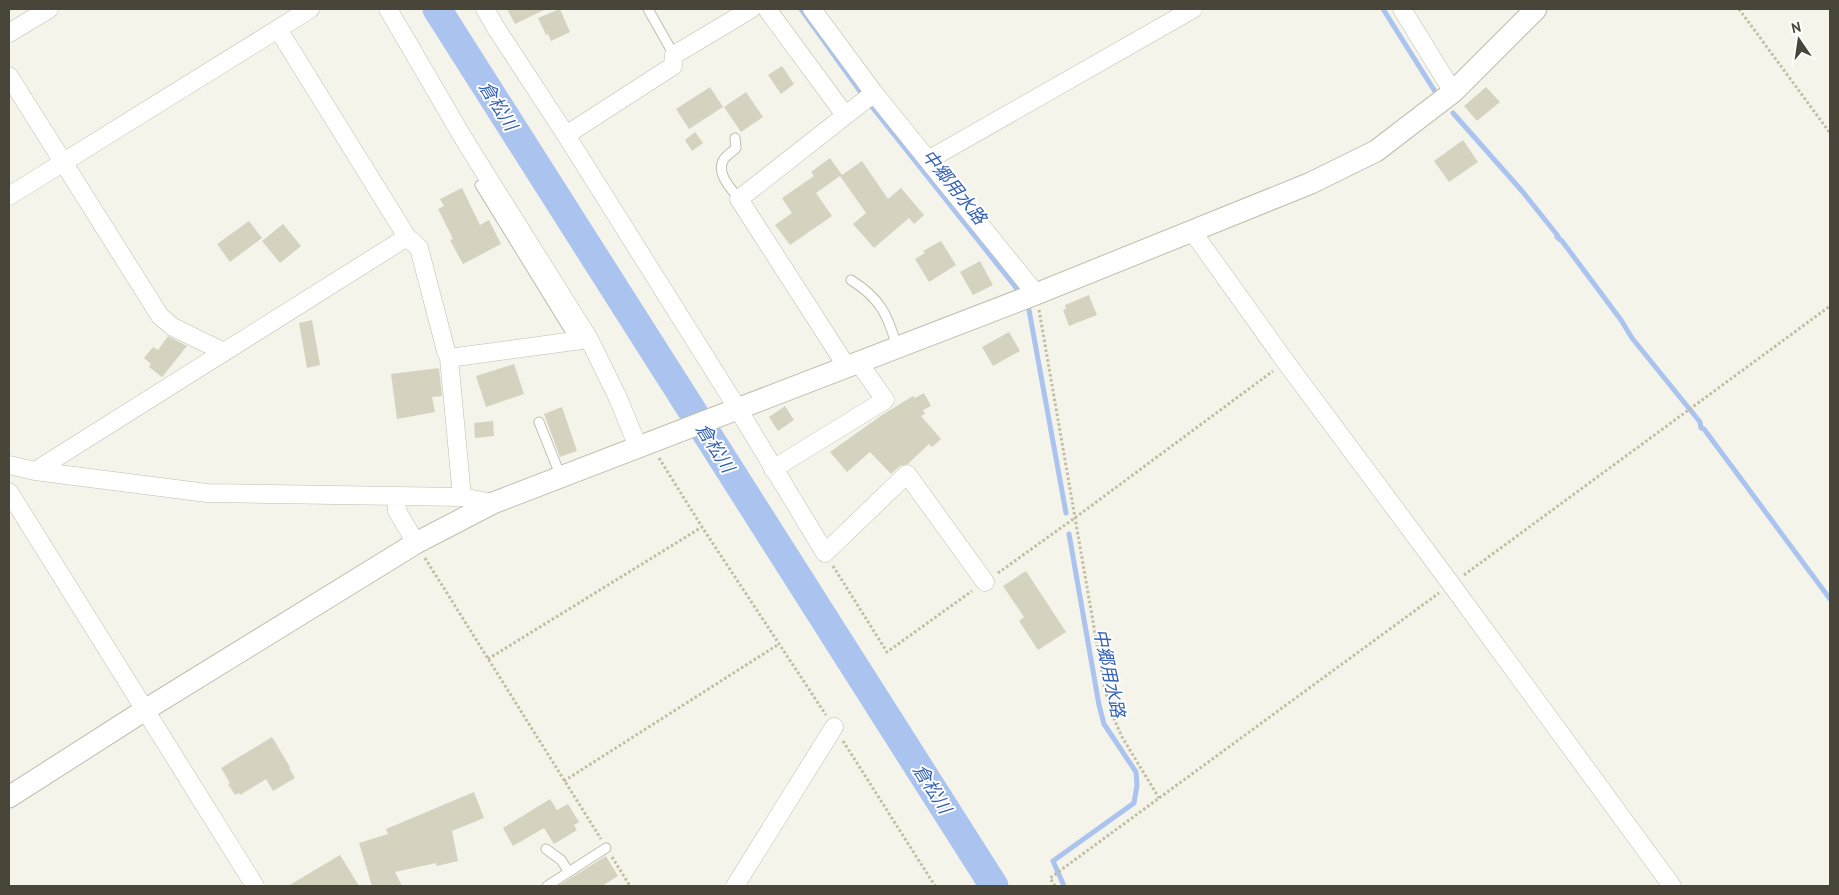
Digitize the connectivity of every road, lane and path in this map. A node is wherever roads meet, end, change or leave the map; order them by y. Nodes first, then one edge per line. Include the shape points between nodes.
1 (49, 9) edge
2 (310, 9) edge
3 (388, 9) edge
4 (485, 9) edge
5 (648, 9) edge
6 (751, 9) edge
7 (767, 9) edge
8 (812, 9) edge
9 (1193, 9) edge
10 (1402, 9) edge
11 (1536, 9) edge
12 (1739, 9) edge
13 (278, 29) junction
14 (9, 33) edge
15 (674, 55) junction
16 (9, 76) edge
17 (1454, 92) junction
18 (874, 93) junction
19 (845, 115) junction
20 (1830, 133) edge
21 (566, 135) junction
22 (735, 138) dead end
23 (928, 160) junction
24 (64, 162) junction
25 (480, 185) dead end
26 (9, 196) edge
27 (739, 199) junction
28 (1192, 231) junction
29 (407, 237) junction
30 (851, 280) dead end
31 (1036, 294) junction
32 (582, 340) junction
33 (897, 348) junction
34 (224, 352) junction
35 (450, 358) junction
36 (1285, 361) junction
37 (853, 365) junction
38 (736, 410) junction
39 (539, 422) dead end
40 (644, 445) junction
41 (9, 464) edge
42 (773, 469) junction
43 (35, 472) junction
44 (561, 477) junction
45 (9, 492) edge
46 (396, 496) junction
47 (462, 497) junction
48 (493, 503) junction
49 (1076, 518) junction
50 (702, 527) junction
51 (416, 543) junction
52 (825, 553) junction
53 (985, 582) junction
54 (779, 644) junction
55 (488, 659) junction
56 (145, 710) junction
57 (834, 727) junction
58 (564, 781) junction
59 (9, 797) edge
60 (1159, 798) dead end
61 (606, 848) junction
62 (546, 849) dead end
63 (569, 872) junction
64 (1050, 878) dead end
65 (255, 886) edge
66 (547, 886) edge
67 (630, 886) edge
68 (735, 886) edge
69 (935, 886) edge
70 (1055, 886) edge
71 (1672, 886) edge

1 - 14 street
2 - 13 street
3 - 32 street
4 - 21 street
5 - 15 lane
6 - 15 street
7 - 19 street
8 - 18 street
9 - 23 street
10 - 17 street
11 - 17 street
12 - 20 path
13 - 24 street
13 - 29 street
15 - 21 street via 673,66
16 - 24 street
17 - 28 street via 1376,151 1311,183
18 - 19 street
18 - 23 street
19 - 27 street
21 - 38 street
22 - 27 lane via 736,148 724,158 722,173
23 - 31 street
24 - 26 street
24 - 34 street via 160,316 173,327
25 - 32 lane
27 - 37 street
28 - 31 street
28 - 36 street
29 - 34 street
29 - 35 street via 418,248
30 - 33 lane via 878,302 890,321
31 - 33 street
31 - 49 path
32 - 35 street
32 - 40 street
33 - 37 street
34 - 43 street
35 - 47 street
36 - 49 path
36 - 71 street
37 - 38 street
37 - 42 street via 885,400
38 - 40 street
38 - 42 street
39 - 44 lane
40 - 44 street
40 - 50 path
41 - 43 street
42 - 52 street
43 - 46 street via 206,493
44 - 48 street
45 - 56 street
46 - 47 street
46 - 51 street via 397,511
47 - 48 street
48 - 51 street
49 - 53 path
49 - 60 path via 1111,712 1122,737
50 - 54 path
50 - 55 path
51 - 55 path
51 - 56 street
52 - 53 path via 887,652
52 - 53 street via 907,474
54 - 57 path
54 - 58 path
55 - 58 path
56 - 59 street
56 - 65 street
57 - 68 street
57 - 69 path
58 - 61 path
61 - 63 lane
61 - 67 path
62 - 63 lane via 561,860
63 - 66 lane
64 - 70 path

